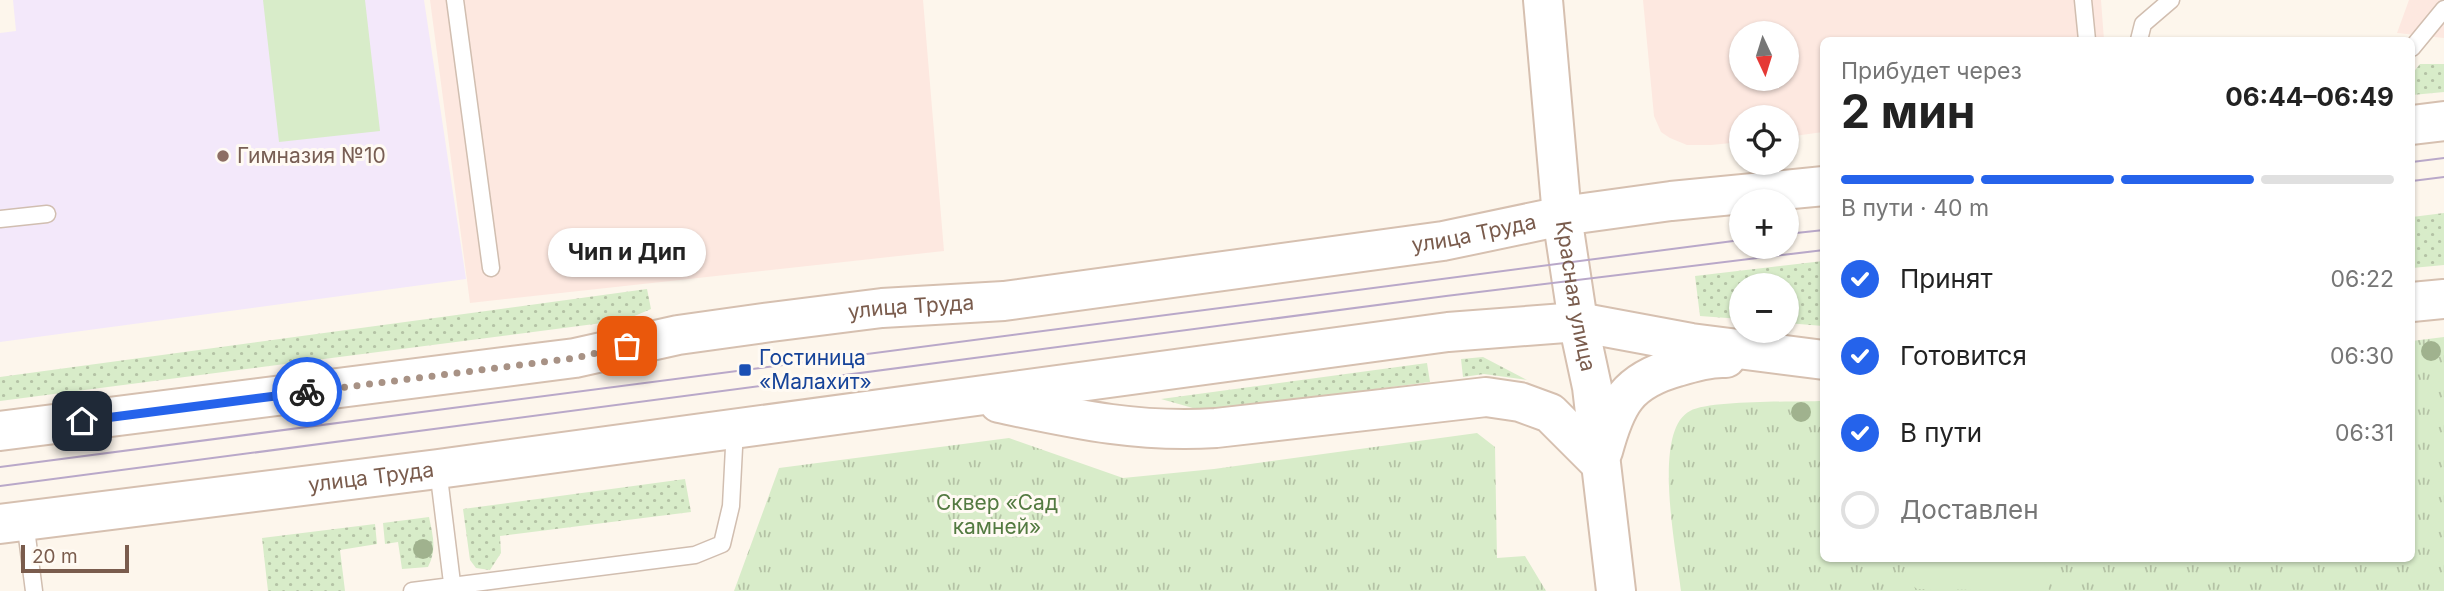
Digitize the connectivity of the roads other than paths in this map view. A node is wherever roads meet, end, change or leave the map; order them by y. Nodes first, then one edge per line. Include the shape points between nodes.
1 (455, 0) edge
2 (1543, 0) edge
3 (2083, 0) edge
4 (2171, 0) edge
5 (2444, 9) edge
6 (2087, 37) edge
7 (2140, 37) edge
8 (2415, 44) edge
9 (2444, 121) edge
10 (2415, 125) edge
11 (1820, 186) edge
12 (47, 214) dead end
13 (1562, 216) junction
14 (0, 219) edge
15 (491, 268) dead end
16 (2444, 299) edge
17 (2415, 302) edge
18 (1578, 322) junction
19 (1816, 360) edge
20 (970, 397) junction
21 (735, 428) junction
22 (0, 431) edge
23 (1600, 463) junction
24 (438, 469) junction
25 (12, 522) edge
26 (453, 588) edge
27 (34, 591) edge
28 (412, 591) edge
29 (1616, 591) edge

1 - 15 lane
2 - 13 main road, Красная улица
3 - 6 lane
4 - 7 lane via 2143,24
5 - 8 lane
9 - 10 main road
11 - 13 main road, улица Труда
12 - 14 lane
13 - 18 main road, Красная улица
13 - 22 main road, улица Труда via 1416,245 1004,301 882,308 771,322 678,335 575,358
16 - 17 main road
18 - 19 main road, улица Труда
18 - 20 main road, улица Труда via 1448,332
18 - 23 main road, Красная улица via 1592,387
19 - 23 main road via 1717,357 1654,374 1636,384 1620,402
20 - 21 main road, улица Труда
20 - 23 main road via 1102,424 1177,430 1486,397 1520,402 1550,414
21 - 24 main road, улица Труда
21 - 26 lane via 731,506 722,544 695,555
23 - 29 main road, Красная улица
24 - 25 main road, улица Труда
24 - 26 lane
25 - 27 lane
26 - 28 lane

